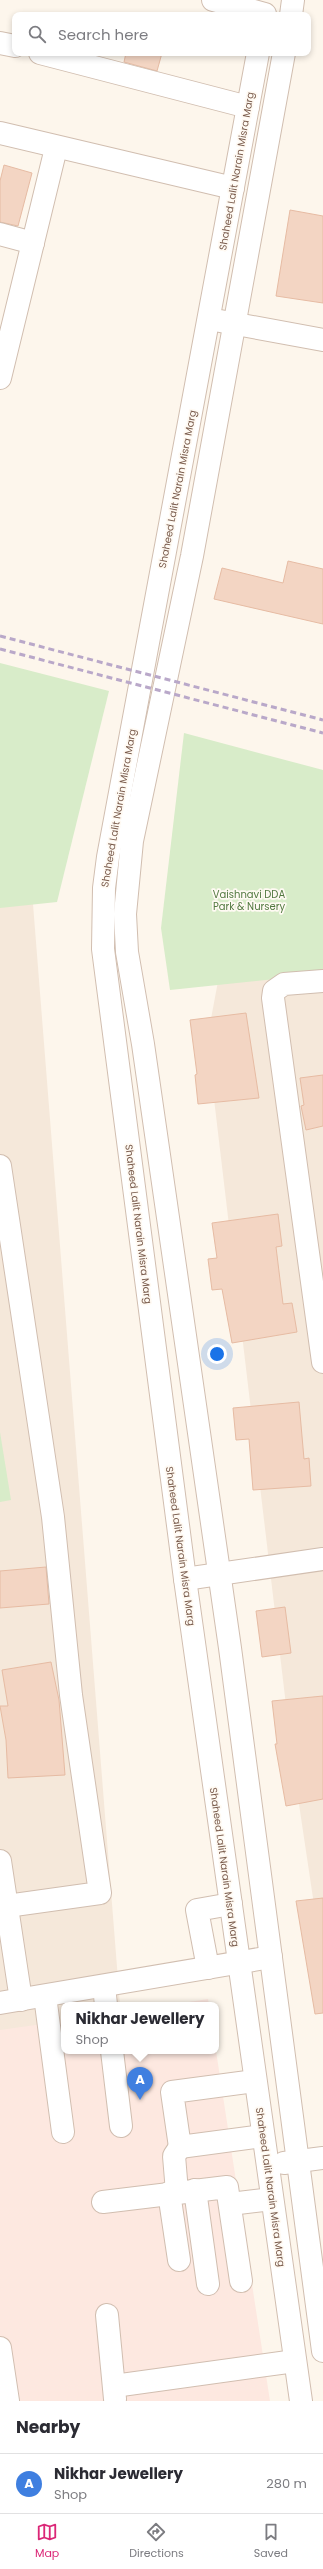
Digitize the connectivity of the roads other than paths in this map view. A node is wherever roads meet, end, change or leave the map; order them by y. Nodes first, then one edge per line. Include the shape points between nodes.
1 (212, 0) edge
2 (293, 0) edge
3 (266, 10) edge
4 (291, 12) edge
5 (0, 42) edge
6 (12, 45) edge
7 (52, 56) edge
8 (257, 56) edge
9 (283, 56) edge
10 (248, 107) junction
11 (0, 133) edge
12 (56, 148) junction
13 (233, 188) junction
14 (0, 234) edge
15 (33, 243) junction
16 (208, 319) junction
17 (235, 323) junction
18 (5, 334) edge
19 (323, 340) edge
20 (0, 378) edge
21 (323, 981) edge
22 (0, 1166) edge
23 (323, 1362) edge
24 (323, 1559) edge
25 (219, 1574) junction
26 (185, 1579) junction
27 (0, 1861) edge
28 (231, 1904) junction
29 (7, 1906) junction
30 (271, 1957) junction
31 (239, 1962) junction
32 (208, 1968) junction
33 (105, 1995) edge
34 (45, 1996) junction
35 (10, 2002) edge
36 (112, 2054) edge
37 (255, 2081) junction
38 (121, 2126) dead end
39 (63, 2132) dead end
40 (263, 2136) junction
41 (180, 2147) junction
42 (323, 2158) edge
43 (298, 2161) junction
44 (267, 2165) junction
45 (180, 2192) junction
46 (272, 2198) junction
47 (103, 2202) dead end
48 (230, 2204) junction
49 (179, 2260) dead end
50 (241, 2282) dead end
51 (208, 2284) dead end
52 (106, 2315) dead end
53 (0, 2348) edge
54 (323, 2351) edge
55 (295, 2361) junction
56 (115, 2393) edge
57 (8, 2401) edge
58 (301, 2401) edge

1 - 3 street
2 - 4 street
5 - 6 street
7 - 10 street
8 - 10 street, Shaheed Lalit Narain Misra Marg
9 - 17 street, Shaheed Lalit Narain Misra Marg
10 - 13 street, Shaheed Lalit Narain Misra Marg
11 - 12 street
12 - 13 street
12 - 15 street
13 - 16 street, Shaheed Lalit Narain Misra Marg
14 - 15 street
15 - 18 street
16 - 17 street
16 - 26 street, Shaheed Lalit Narain Misra Marg via 108,857 102,913 103,949
17 - 19 street
17 - 25 street, Shaheed Lalit Narain Misra Marg via 192,556 132,841 125,914 127,952 143,1044
18 - 20 street
21 - 23 street via 284,984 274,991 273,998
22 - 29 street via 53,1517 71,1695 100,1893
24 - 25 street
25 - 26 street
25 - 30 street, Shaheed Lalit Narain Misra Marg
26 - 28 street, Shaheed Lalit Narain Misra Marg
27 - 29 street
28 - 31 street, Shaheed Lalit Narain Misra Marg
28 - 32 street via 197,1910
29 - 35 street
30 - 31 street
30 - 43 street, Shaheed Lalit Narain Misra Marg
31 - 32 street
31 - 37 street, Shaheed Lalit Narain Misra Marg
32 - 33 street
33 - 34 street
34 - 35 street
34 - 39 street
36 - 38 street
37 - 40 street, Shaheed Lalit Narain Misra Marg
37 - 41 street via 172,2092
40 - 41 street
40 - 44 street, Shaheed Lalit Narain Misra Marg
41 - 45 street via 174,2156
42 - 43 street
43 - 44 street
43 - 54 street, Shaheed Lalit Narain Misra Marg
44 - 46 street, Shaheed Lalit Narain Misra Marg
45 - 47 street
45 - 48 street via 227,2187
45 - 49 street
45 - 51 street
46 - 48 street
46 - 55 street, Shaheed Lalit Narain Misra Marg
48 - 50 street
52 - 56 street
53 - 57 street
55 - 56 street
55 - 58 street, Shaheed Lalit Narain Misra Marg

